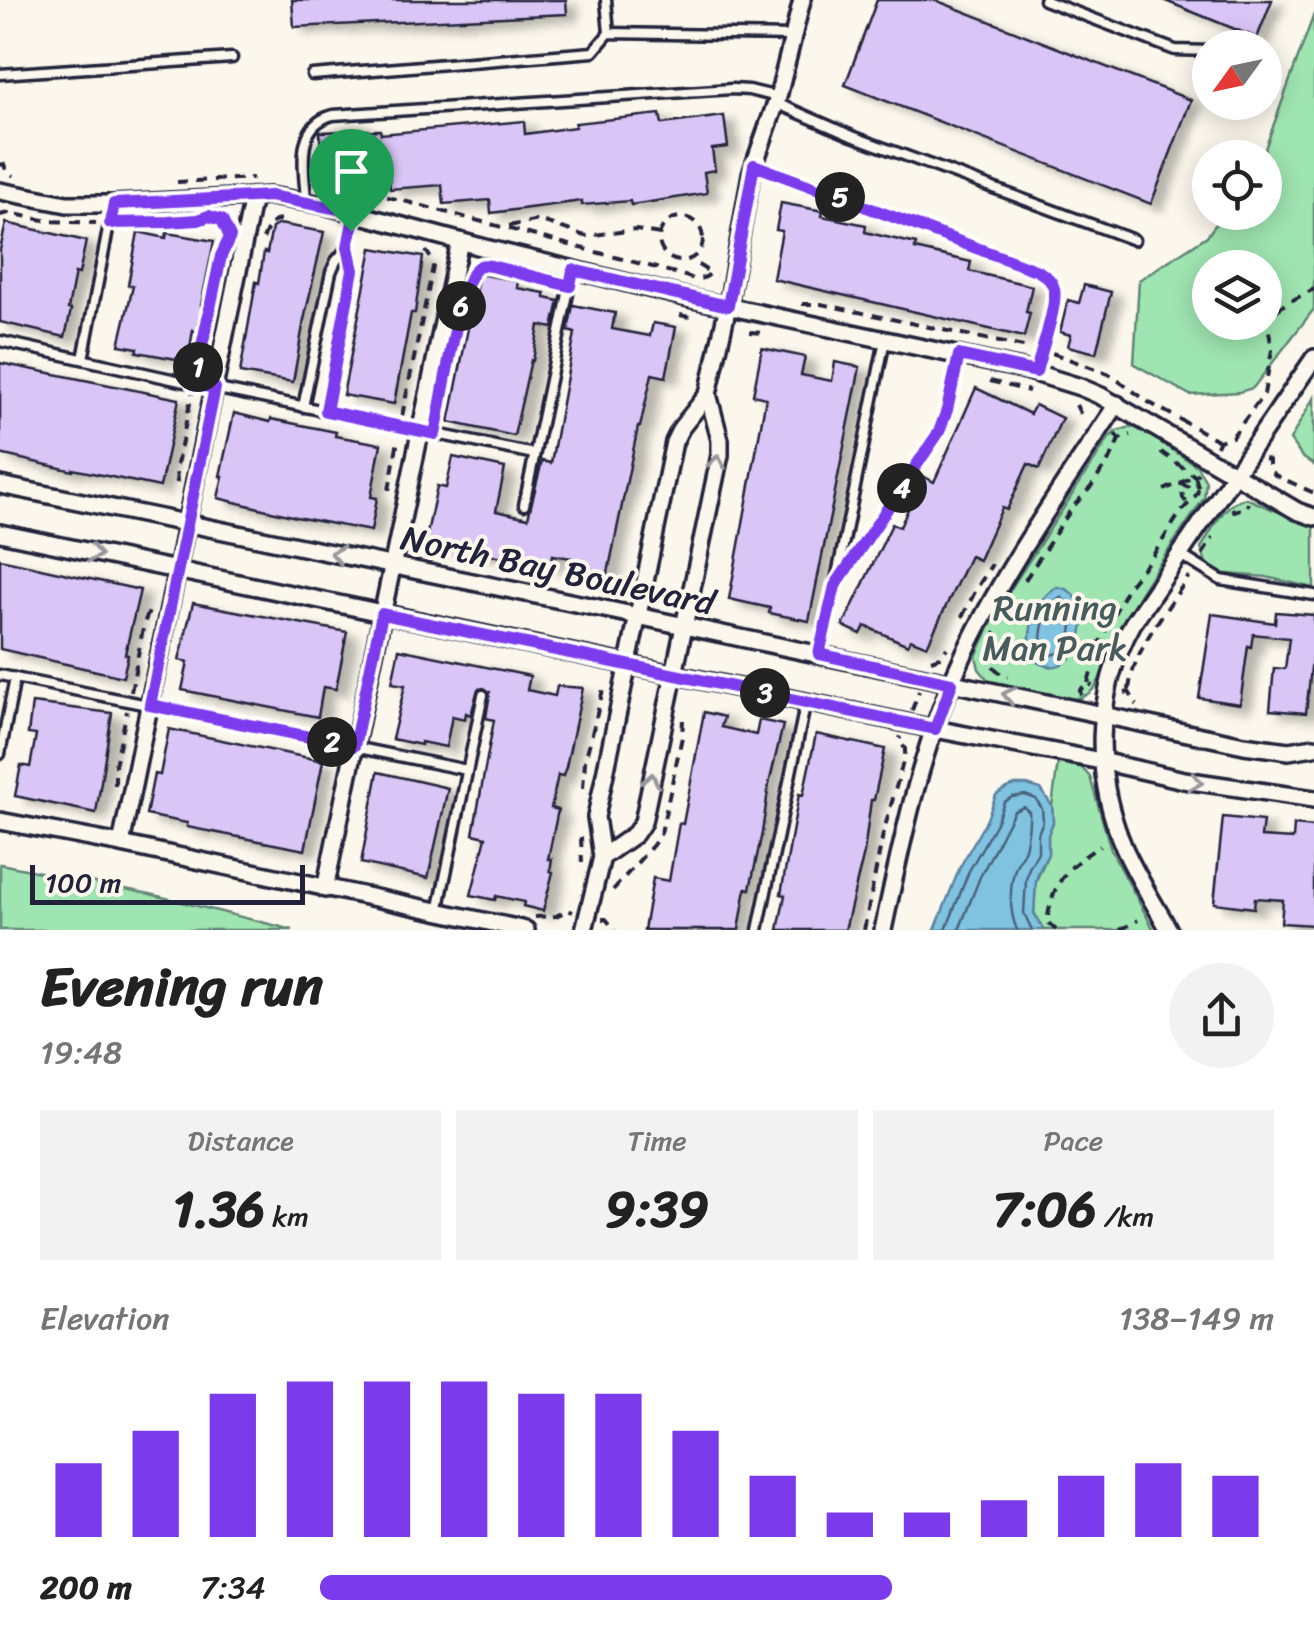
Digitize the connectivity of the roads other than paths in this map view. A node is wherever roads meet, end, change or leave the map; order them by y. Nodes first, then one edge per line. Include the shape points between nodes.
1 (606, 0) edge
2 (802, 0) edge
3 (1044, 0) edge
4 (609, 33) junction
5 (793, 36) junction
6 (1192, 50) edge
7 (232, 58) dead end
8 (0, 74) edge
9 (312, 75) dead end
10 (778, 100) junction
11 (754, 165) junction
12 (0, 191) edge
13 (253, 197) junction
14 (306, 202) junction
15 (114, 204) junction
16 (355, 212) junction
17 (1134, 240) dead end
18 (460, 241) junction
19 (348, 247) junction
20 (573, 270) junction
21 (728, 306) junction
22 (0, 340) edge
23 (884, 340) junction
24 (959, 355) junction
25 (83, 359) junction
26 (1311, 369) edge
27 (1036, 372) junction
28 (215, 388) junction
29 (708, 394) junction
30 (1117, 404) junction
31 (303, 407) junction
32 (326, 411) junction
33 (420, 431) junction
34 (534, 454) junction
35 (1234, 474) junction
36 (0, 485) edge
37 (524, 506) dead end
38 (1314, 517) edge
39 (187, 524) junction
40 (0, 533) edge
41 (1179, 554) junction
42 (392, 566) junction
43 (177, 572) junction
44 (835, 586) junction
45 (1314, 595) edge
46 (382, 614) junction
47 (637, 616) junction
48 (684, 626) junction
49 (819, 654) junction
50 (627, 664) junction
51 (674, 674) junction
52 (0, 675) edge
53 (15, 678) junction
54 (952, 683) junction
55 (483, 695) dead end
56 (806, 701) junction
57 (150, 705) junction
58 (1104, 714) junction
59 (935, 729) junction
60 (354, 746) junction
61 (1314, 747) edge
62 (0, 754) edge
63 (1101, 760) junction
64 (467, 770) junction
65 (1314, 799) edge
66 (0, 822) edge
67 (121, 844) junction
68 (602, 857) junction
69 (324, 889) junction
70 (438, 912) junction
71 (526, 930) edge
72 (584, 930) edge
73 (758, 930) edge
74 (883, 930) edge
75 (1169, 930) edge

1 - 4 lane
2 - 5 street
3 - 6 lane
4 - 5 lane
4 - 9 lane via 593,52
5 - 10 street
7 - 8 lane
10 - 11 street
10 - 14 lane via 737,89 326,116 305,140
10 - 17 lane via 852,136
11 - 21 street
11 - 27 lane via 1042,273 1055,298
12 - 15 street via 67,204
13 - 14 street
13 - 15 street
13 - 28 street
14 - 16 street
15 - 25 lane
16 - 18 street
16 - 19 lane
18 - 20 street
18 - 33 street
19 - 31 lane via 333,266
19 - 32 lane via 353,270
20 - 21 street
20 - 34 lane
21 - 23 street
21 - 29 street
22 - 25 lane
23 - 24 street
23 - 44 lane
24 - 27 street
24 - 44 lane via 939,432
25 - 28 lane
26 - 35 street
27 - 30 street
28 - 31 lane
28 - 39 street
29 - 47 street via 675,437
48 -> 29 street via 720,455
30 - 35 street
30 - 54 street via 998,590
31 - 32 lane
32 - 33 lane
33 - 34 lane
33 - 42 street
34 - 37 lane
35 - 38 street
35 - 41 street
36 - 39 street, North Bay Boulevard
42 -> 39 street, North Bay Boulevard
39 - 43 street
40 -> 43 street
41 - 45 lane via 1221,580
41 - 58 street via 1120,648
42 - 46 street
42 - 47 street, North Bay Boulevard
43 - 46 street
43 - 57 street
44 - 49 lane
46 - 50 street
46 - 60 street
47 - 48 street, North Bay Boulevard
47 - 50 street
48 - 49 street, North Bay Boulevard
48 - 51 street
49 - 54 street, North Bay Boulevard
50 - 51 street
50 - 68 street via 596,817
51 - 56 street
68 -> 51 street via 641,826
52 - 53 lane
53 - 57 lane
53 - 62 lane
58 -> 54 street, North Bay Boulevard
54 - 59 street
55 - 64 lane
56 - 59 street
56 - 73 lane
57 - 60 lane
57 - 67 street
58 - 61 street, North Bay Boulevard via 1244,745
58 - 63 street
59 - 63 street
59 - 74 street via 913,794
60 - 64 lane
60 - 69 street
63 -> 65 street
63 - 75 street via 1124,848
64 - 70 lane
66 - 67 street
67 - 69 street
68 - 72 street
69 - 70 street
70 - 71 street

